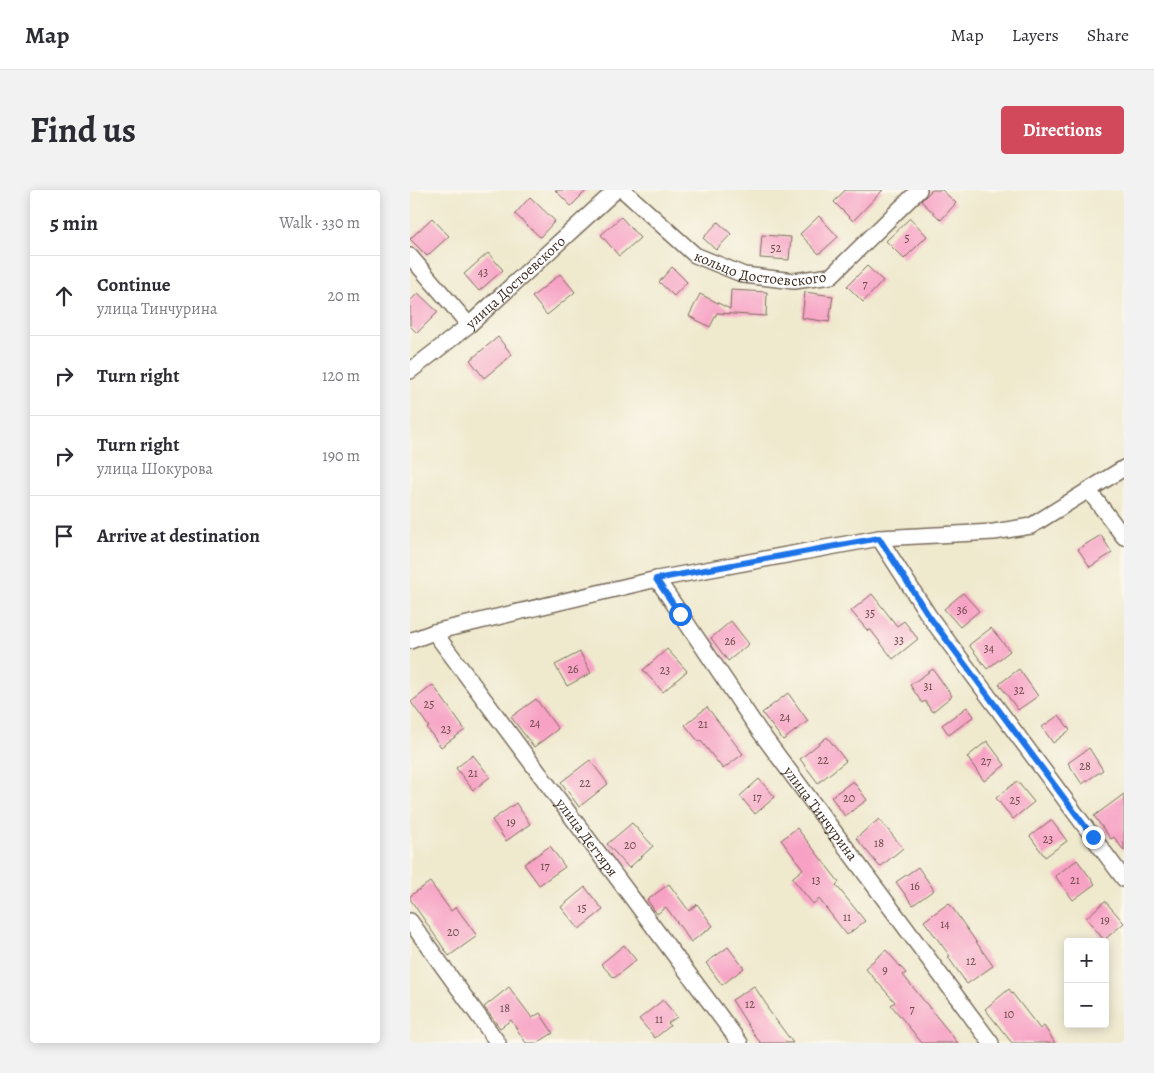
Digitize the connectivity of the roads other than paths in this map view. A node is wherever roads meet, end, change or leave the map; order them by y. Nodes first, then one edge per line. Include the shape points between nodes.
1 (616, 190) edge
2 (623, 190) edge
3 (919, 190) edge
4 (410, 256) edge
5 (469, 325) junction
6 (410, 371) edge
7 (1124, 468) edge
8 (1089, 491) junction
9 (1124, 537) edge
10 (879, 538) junction
11 (656, 579) junction
12 (434, 632) junction
13 (410, 641) edge
14 (1124, 879) edge
15 (410, 922) edge
16 (498, 1043) edge
17 (740, 1043) edge
18 (991, 1043) edge

1 - 5 street, улица Достоевского
2 - 3 street, кольцо Достоевского via 695,255 744,276 794,281 831,276
4 - 5 street
5 - 6 street, улица Достоевского
7 - 8 street
8 - 9 street
8 - 10 street via 1031,526 994,532
10 - 11 street
10 - 14 street via 929,616
11 - 12 street
11 - 18 street, улица Тинчурина via 758,728
12 - 13 street
12 - 17 street, улица Дегтяря
15 - 16 street

